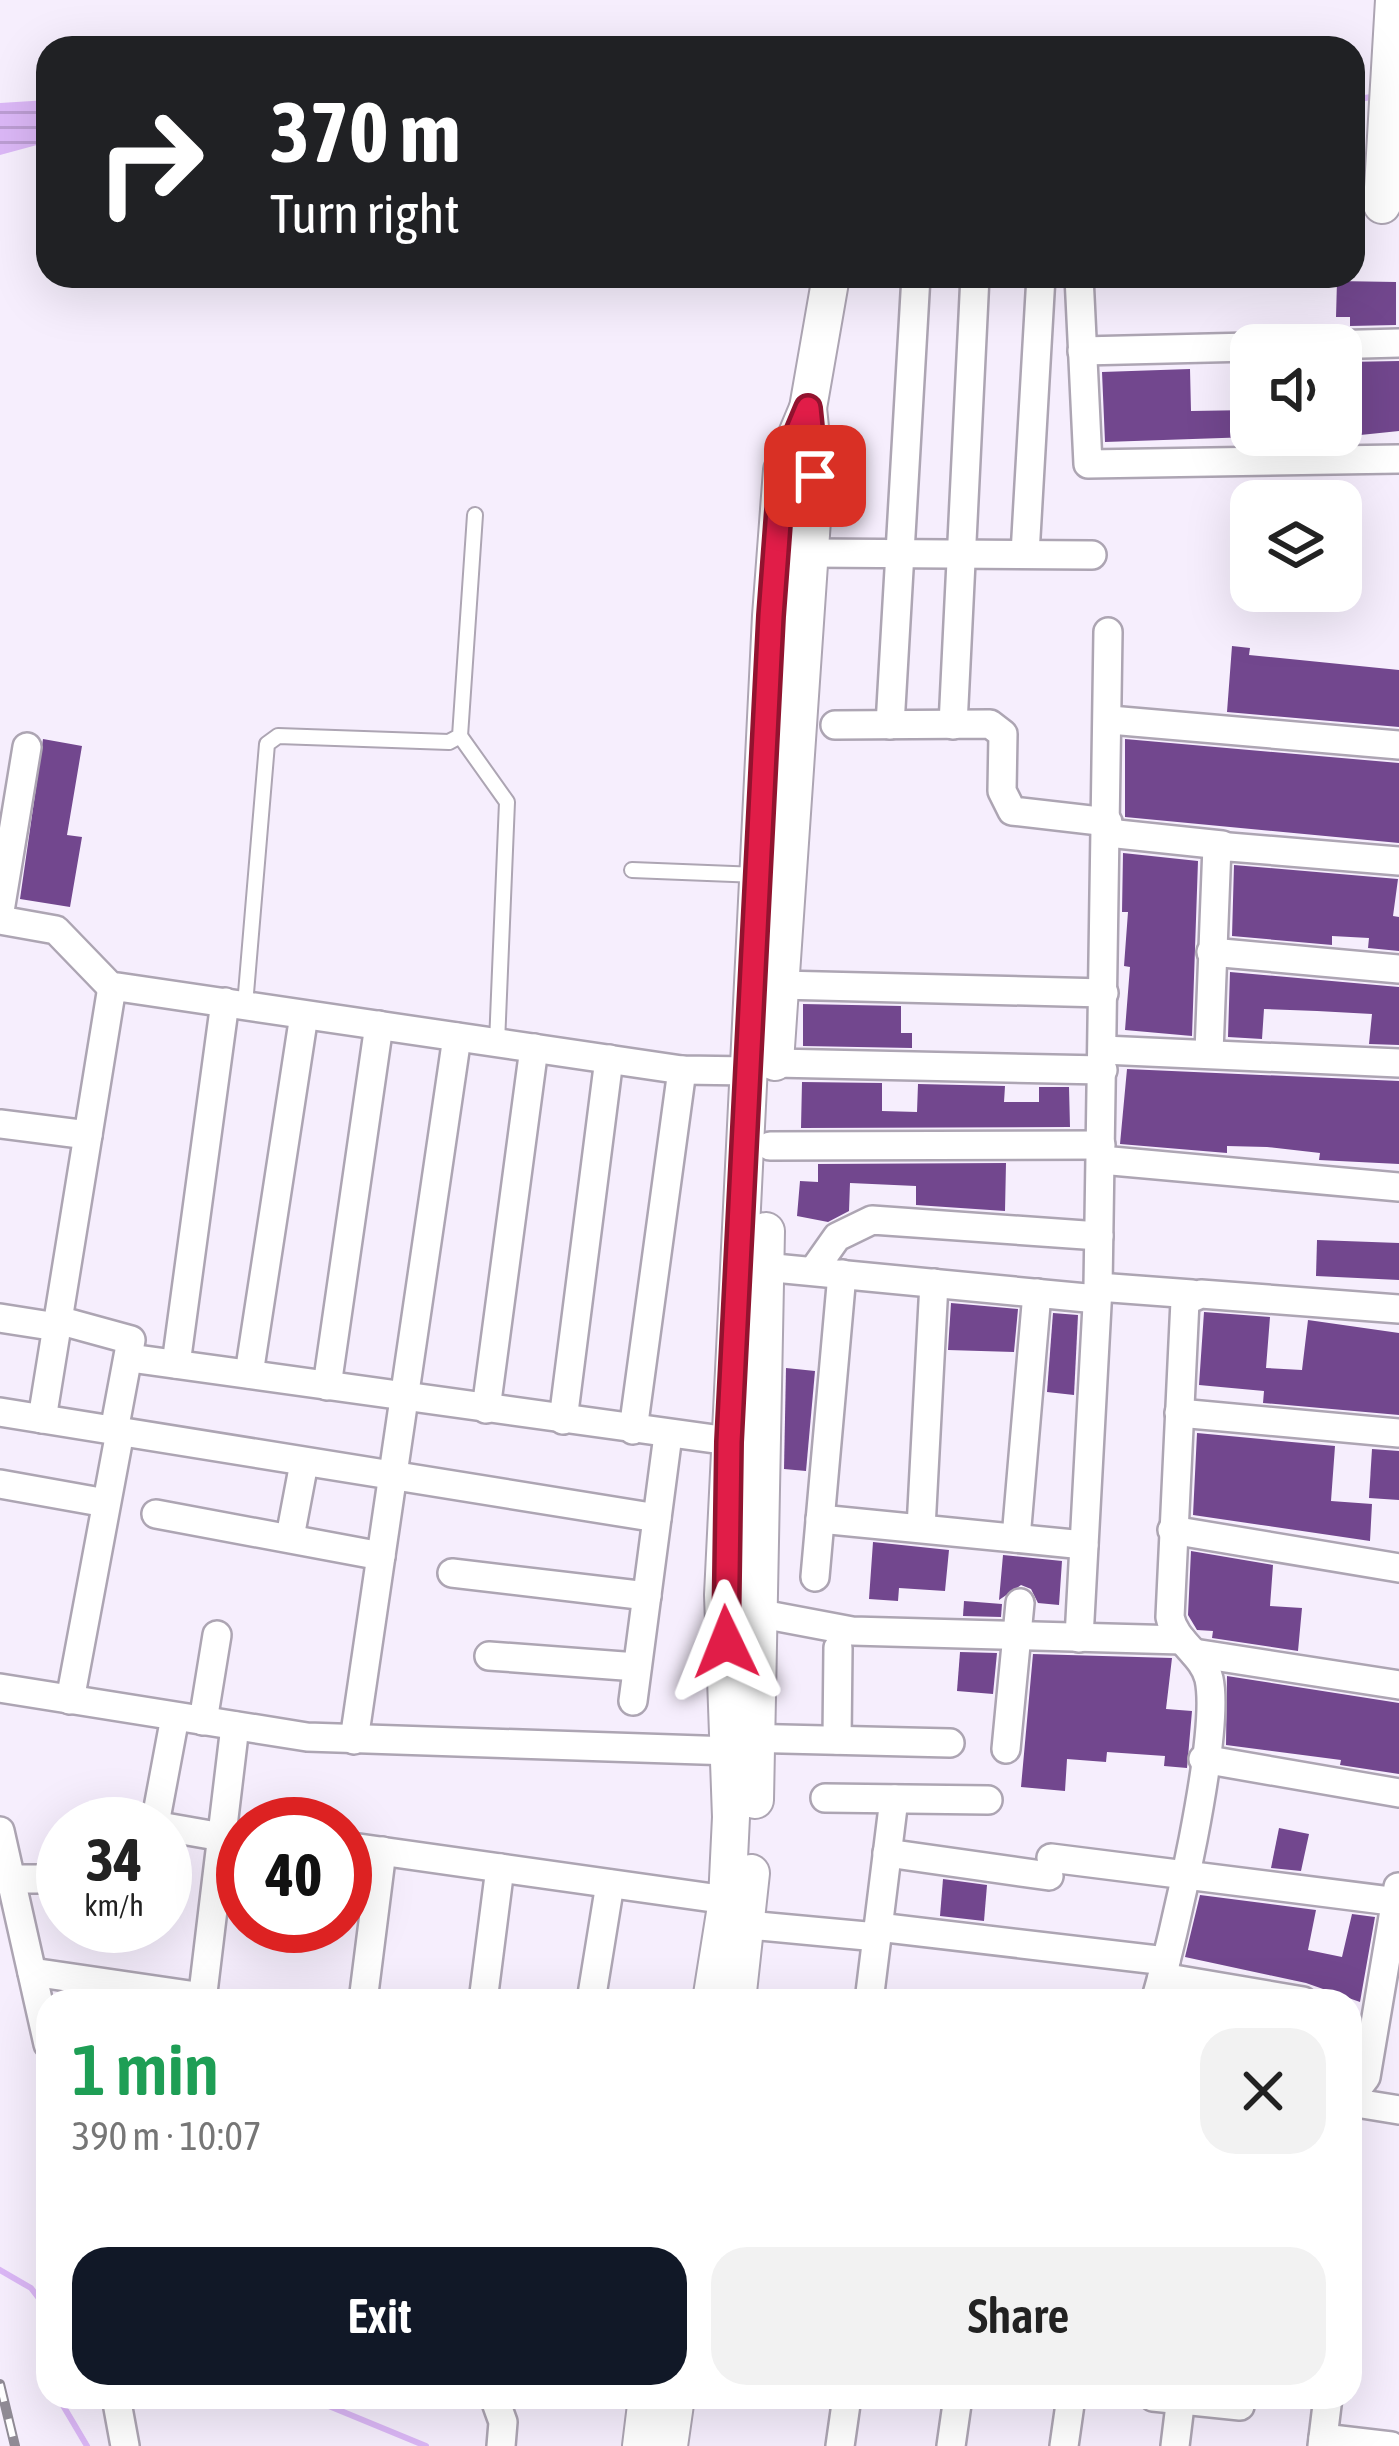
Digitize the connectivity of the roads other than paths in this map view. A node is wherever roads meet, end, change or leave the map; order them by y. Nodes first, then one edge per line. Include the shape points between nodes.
1 (1394, 0) edge
2 (1378, 205) edge
3 (829, 288) edge
4 (915, 288) edge
5 (974, 288) edge
6 (1040, 288) edge
7 (1079, 288) edge
8 (1399, 343) edge
9 (1362, 344) edge
10 (1230, 347) edge
11 (1082, 351) junction
12 (808, 408) junction
13 (1399, 459) edge
14 (475, 515) dead end
15 (811, 553) junction
16 (898, 553) junction
17 (960, 554) junction
18 (1025, 554) junction
19 (1092, 555) dead end
20 (1108, 632) dead end
21 (1110, 720) junction
22 (835, 725) dead end
23 (890, 725) junction
24 (953, 725) junction
25 (460, 736) junction
26 (1399, 745) edge
27 (26, 747) dead end
28 (1108, 827) junction
29 (1222, 845) junction
30 (1399, 861) edge
31 (632, 870) dead end
32 (758, 875) junction
33 (0, 915) edge
34 (1211, 952) junction
35 (1399, 969) edge
36 (780, 985) junction
37 (113, 989) junction
38 (1104, 993) junction
39 (235, 1004) junction
40 (304, 1015) junction
41 (379, 1025) junction
42 (457, 1037) junction
43 (497, 1043) junction
44 (534, 1048) junction
45 (1209, 1052) junction
46 (609, 1059) junction
47 (1103, 1060) junction
48 (758, 1062) junction
49 (1399, 1064) edge
50 (682, 1070) junction
51 (0, 1124) edge
52 (88, 1136) junction
53 (770, 1146) junction
54 (1101, 1153) junction
55 (1399, 1187) edge
56 (1099, 1236) junction
57 (764, 1267) junction
58 (813, 1271) junction
59 (842, 1274) junction
60 (934, 1283) junction
61 (1037, 1293) junction
62 (1098, 1293) junction
63 (1192, 1294) junction
64 (1399, 1309) edge
65 (0, 1318) edge
66 (58, 1323) junction
67 (130, 1358) junction
68 (176, 1364) junction
69 (249, 1374) junction
70 (327, 1386) junction
71 (405, 1397) junction
72 (486, 1409) junction
73 (0, 1412) edge
74 (1179, 1413) junction
75 (42, 1419) junction
76 (562, 1420) junction
77 (633, 1430) junction
78 (117, 1432) junction
79 (1399, 1432) edge
80 (668, 1436) junction
81 (729, 1442) junction
82 (304, 1463) junction
83 (393, 1478) junction
84 (0, 1484) edge
85 (106, 1503) junction
86 (157, 1514) dead end
87 (657, 1519) junction
88 (820, 1519) junction
89 (921, 1528) junction
90 (1172, 1530) junction
91 (290, 1537) junction
92 (1016, 1538) junction
93 (1084, 1545) junction
94 (381, 1556) junction
95 (1399, 1568) edge
96 (452, 1573) dead end
97 (815, 1577) dead end
98 (647, 1596) junction
99 (1020, 1603) dead end
100 (757, 1613) junction
101 (217, 1635) dead end
102 (1017, 1636) junction
103 (1079, 1637) junction
104 (1188, 1647) junction
105 (838, 1648) dead end
106 (489, 1656) dead end
107 (638, 1666) junction
108 (1399, 1685) edge
109 (0, 1688) edge
110 (70, 1700) junction
111 (633, 1701) dead end
112 (189, 1719) junction
113 (235, 1726) junction
114 (354, 1740) junction
115 (838, 1740) junction
116 (740, 1742) junction
117 (950, 1742) dead end
118 (1006, 1749) dead end
119 (1203, 1759) junction
120 (1399, 1793) edge
121 (163, 1797) edge
122 (227, 1797) edge
123 (825, 1798) dead end
124 (894, 1799) junction
125 (988, 1800) dead end
126 (0, 1831) edge
127 (372, 1850) edge
128 (382, 1851) junction
129 (887, 1853) junction
130 (500, 1868) junction
131 (1186, 1871) junction
132 (11, 1879) junction
133 (36, 1879) edge
134 (372, 1880) edge
135 (610, 1884) junction
136 (1398, 1895) edge
137 (738, 1913) junction
138 (877, 1932) junction
139 (216, 1947) edge
140 (361, 1953) edge
141 (1160, 1963) edge
142 (32, 1972) junction
143 (139, 1989) edge
144 (205, 1989) edge
145 (362, 1989) edge
146 (485, 1989) edge
147 (593, 1989) edge
148 (715, 1989) edge
149 (737, 1989) edge
150 (870, 1989) edge
151 (1234, 1989) edge
152 (36, 1990) edge
153 (1376, 2010) edge
154 (1362, 2083) edge
155 (1362, 2102) edge
156 (1399, 2110) edge
157 (118, 2409) edge
158 (498, 2409) edge
159 (646, 2409) edge
160 (674, 2409) edge
161 (845, 2409) edge
162 (957, 2409) edge
163 (1069, 2409) edge
164 (1173, 2409) edge
165 (1327, 2409) edge
166 (1323, 2442) edge
167 (125, 2446) edge
168 (501, 2446) edge
169 (641, 2446) edge
170 (669, 2446) edge
171 (840, 2446) edge
172 (952, 2446) edge
173 (1064, 2446) edge
174 (1175, 2446) edge
175 (1391, 2446) edge

1 - 2 street
3 - 12 street
4 - 16 street
5 - 17 street
6 - 18 street
7 - 11 street
8 - 9 street
10 - 11 street
11 - 13 street via 1084,456 1096,467
12 - 15 street
12 - 32 street via 782,470
14 - 25 lane
15 - 16 street
15 - 36 street
16 - 17 street
16 - 23 street
17 - 18 street
17 - 24 street
18 - 19 street
20 - 21 street
21 - 26 street
21 - 28 street
22 - 23 street
23 - 24 street
24 - 28 street via 990,724 1003,734 1003,791 1012,811
25 - 39 lane via 278,736 267,744
25 - 43 lane via 507,802
27 - 33 street
28 - 29 street
28 - 38 street
29 - 30 street
29 - 34 street via 1214,858
31 - 32 lane
32 - 48 street
33 - 37 street via 56,930
34 - 35 street
34 - 45 street
36 - 38 street
36 - 48 street
37 - 39 street
37 - 52 street
38 - 47 street
39 - 40 street
39 - 68 street
40 - 41 street
40 - 69 street
41 - 42 street
41 - 70 street
42 - 43 street
42 - 71 street
43 - 44 street
44 - 46 street
44 - 72 street
45 - 47 street
45 - 49 street
46 - 50 street
46 - 76 street
47 - 48 street
47 - 54 street
48 - 50 street
48 - 53 street
48 - 81 street
50 - 77 street
51 - 52 street
52 - 66 street
53 - 54 street
53 - 57 street
54 - 55 street
54 - 56 street
56 - 58 street via 872,1220 837,1237
56 - 62 street
57 - 58 street
57 - 100 street
58 - 59 street
59 - 60 street
59 - 88 street
60 - 61 street
60 - 89 street
61 - 62 street
61 - 92 street
62 - 63 street
62 - 93 street
63 - 64 street
63 - 74 street via 1185,1301
65 - 66 street
66 - 67 street via 128,1337
66 - 75 street
67 - 68 street
67 - 78 street
68 - 69 street
69 - 70 street
70 - 71 street
71 - 72 street
71 - 83 street
72 - 76 street
73 - 75 street
74 - 79 street
74 - 90 street
75 - 78 street
76 - 77 street
77 - 80 street
78 - 82 street
78 - 85 street
80 - 81 street
80 - 87 street
81 - 116 street via 723,1595
82 - 83 street
82 - 91 street
83 - 87 street
83 - 94 street
84 - 85 street
85 - 110 street
86 - 91 street
87 - 98 street
88 - 89 street
88 - 97 street
89 - 92 street
90 - 95 street
90 - 104 street via 1170,1617
91 - 94 street
92 - 93 street
93 - 103 street
94 - 114 street
96 - 98 street
98 - 107 street
99 - 102 street
100 - 102 street via 852,1631
100 - 116 street
101 - 112 street
102 - 103 street
102 - 118 street
103 - 104 street
104 - 108 street
104 - 119 street via 1209,1679
105 - 115 street
106 - 107 street
107 - 111 street
109 - 110 street
110 - 112 street
112 - 113 street
112 - 121 street
113 - 114 street
113 - 122 street
114 - 116 street
115 - 116 street
115 - 117 street
116 - 137 street
119 - 120 street
119 - 131 street
123 - 124 street
124 - 125 street
124 - 129 street
126 - 132 street
127 - 128 street
128 - 130 street
128 - 134 street
129 - 131 street
129 - 138 street
130 - 135 street
130 - 146 street
131 - 136 street
131 - 141 street
132 - 133 street
132 - 142 street
135 - 137 street
135 - 147 street
136 - 153 street
137 - 138 street
137 - 148 street
137 - 149 street
138 - 141 street
138 - 150 street
139 - 144 street
140 - 145 street
141 - 151 street
142 - 143 street
142 - 152 street
153 - 154 street
155 - 156 street
157 - 167 street
158 - 168 street
159 - 169 street
160 - 170 street
161 - 171 street
162 - 172 street
163 - 173 street
164 - 174 street
165 - 166 street
166 - 175 street

